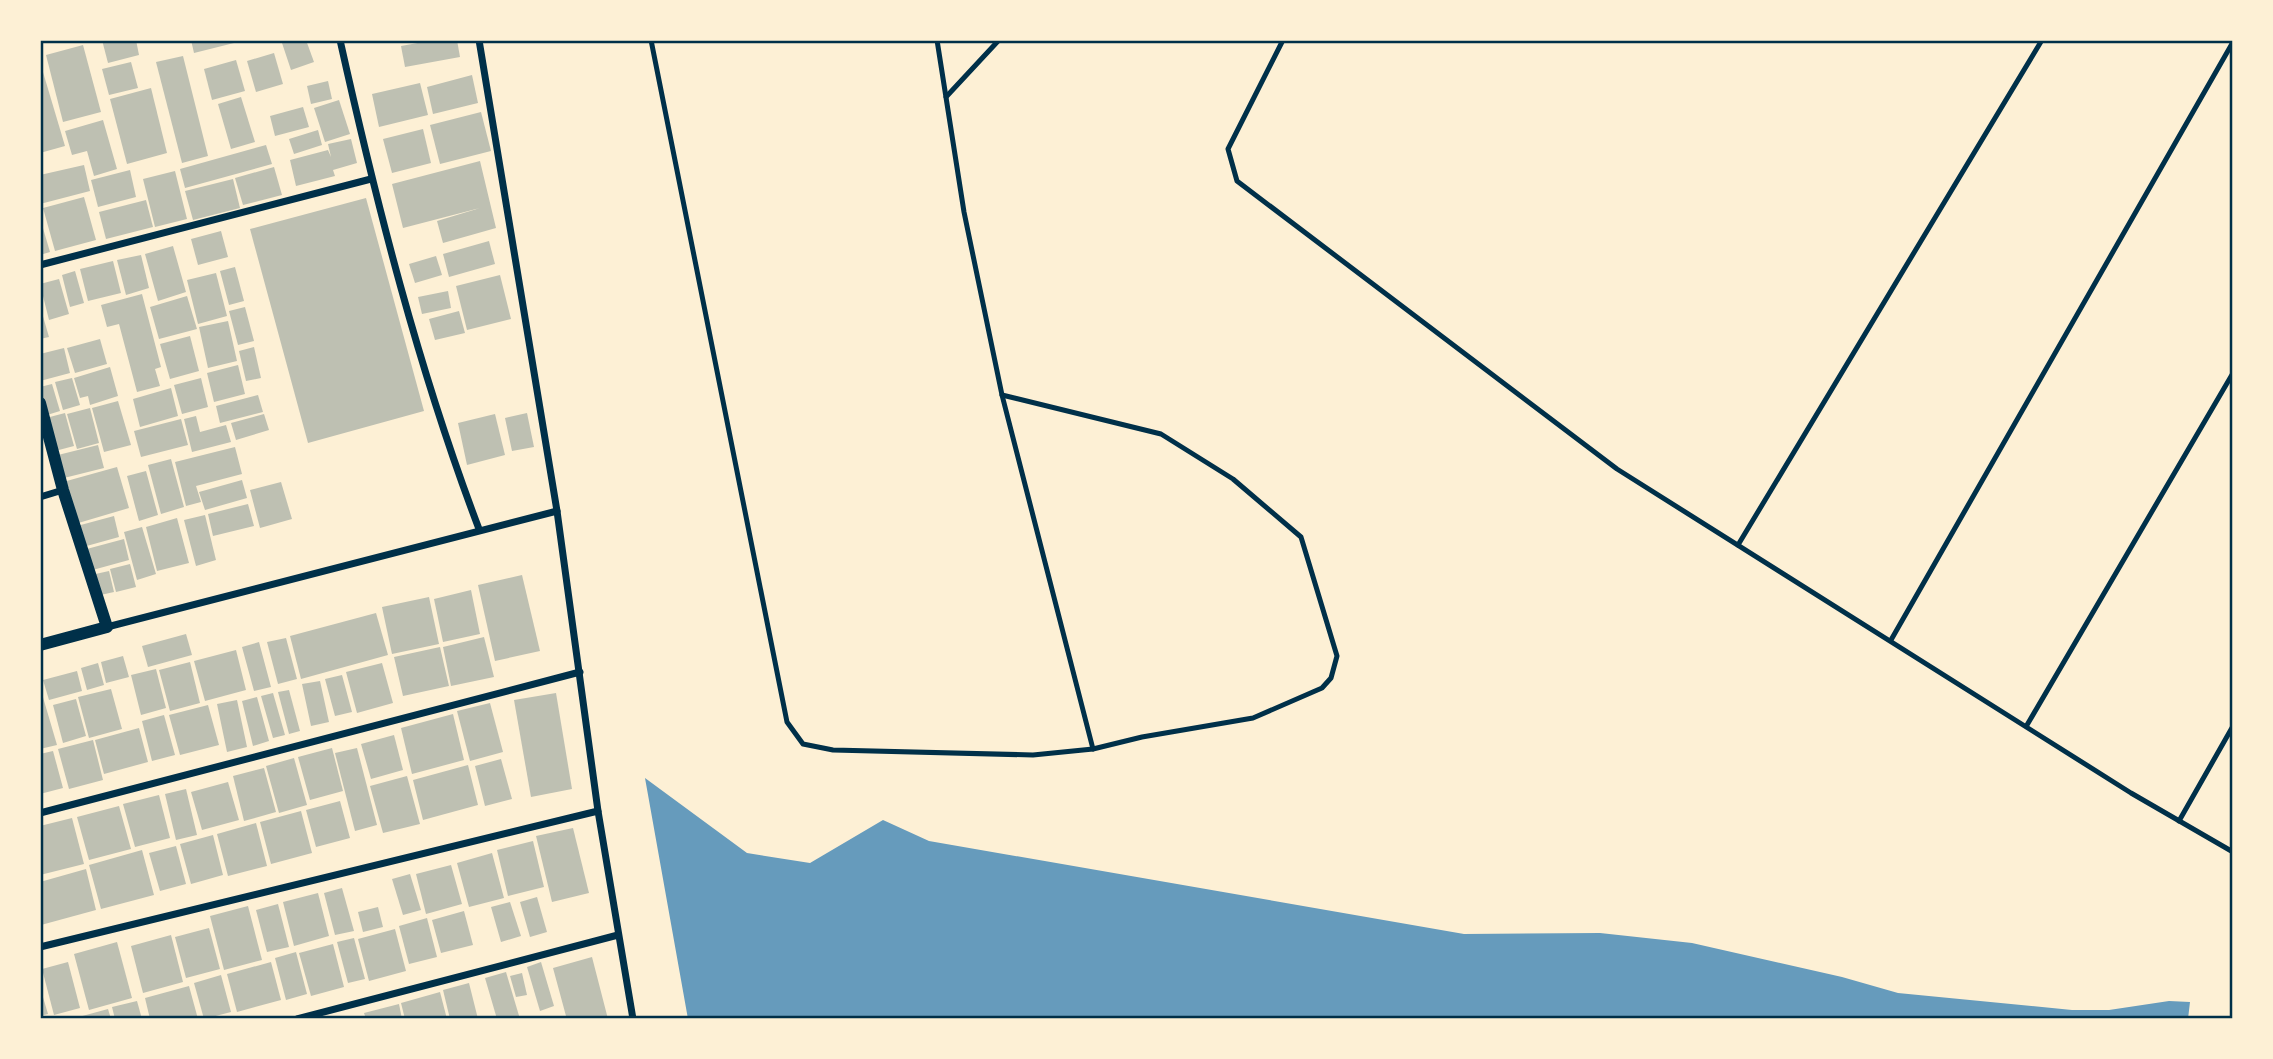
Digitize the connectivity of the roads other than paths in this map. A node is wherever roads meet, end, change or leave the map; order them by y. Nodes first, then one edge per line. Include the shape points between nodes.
1 (340, 40) edge
2 (479, 40) edge
3 (651, 40) edge
4 (937, 40) edge
5 (999, 40) edge
6 (1283, 40) edge
7 (2042, 40) edge
8 (2233, 42) edge
9 (946, 97) junction
10 (371, 179) junction
11 (40, 265) edge
12 (2233, 373) edge
13 (1002, 395) junction
14 (40, 403) edge
15 (63, 490) junction
16 (40, 496) edge
17 (557, 510) junction
18 (479, 530) junction
19 (1738, 545) junction
20 (107, 627) junction
21 (1891, 640) junction
22 (40, 645) edge
23 (580, 672) junction
24 (2027, 725) junction
25 (2233, 726) edge
26 (1093, 750) junction
27 (598, 811) junction
28 (40, 813) edge
29 (2179, 821) junction
30 (2233, 852) edge
31 (618, 935) junction
32 (40, 947) edge
33 (298, 1019) edge
34 (633, 1019) edge

1 - 10 street
2 - 17 street
3 - 26 lane via 787,722 803,744 833,750 1032,755
4 - 9 lane
5 - 9 lane
6 - 19 lane via 1227,149 1237,181 1617,469
7 - 19 lane
8 - 21 lane
9 - 13 lane via 964,212
10 - 11 street
10 - 18 street via 447,444
12 - 24 lane
13 - 26 lane
13 - 26 lane via 1161,435 1233,479 1301,537 1337,656 1331,678 1322,688 1253,718
14 - 15 street
15 - 16 street
15 - 20 street
17 - 18 street
17 - 23 street
18 - 20 street
19 - 21 lane
20 - 22 street
21 - 24 lane
23 - 27 street
23 - 28 street
24 - 29 lane
25 - 29 lane
27 - 31 street
27 - 32 street
29 - 30 lane
31 - 33 street
31 - 34 street

